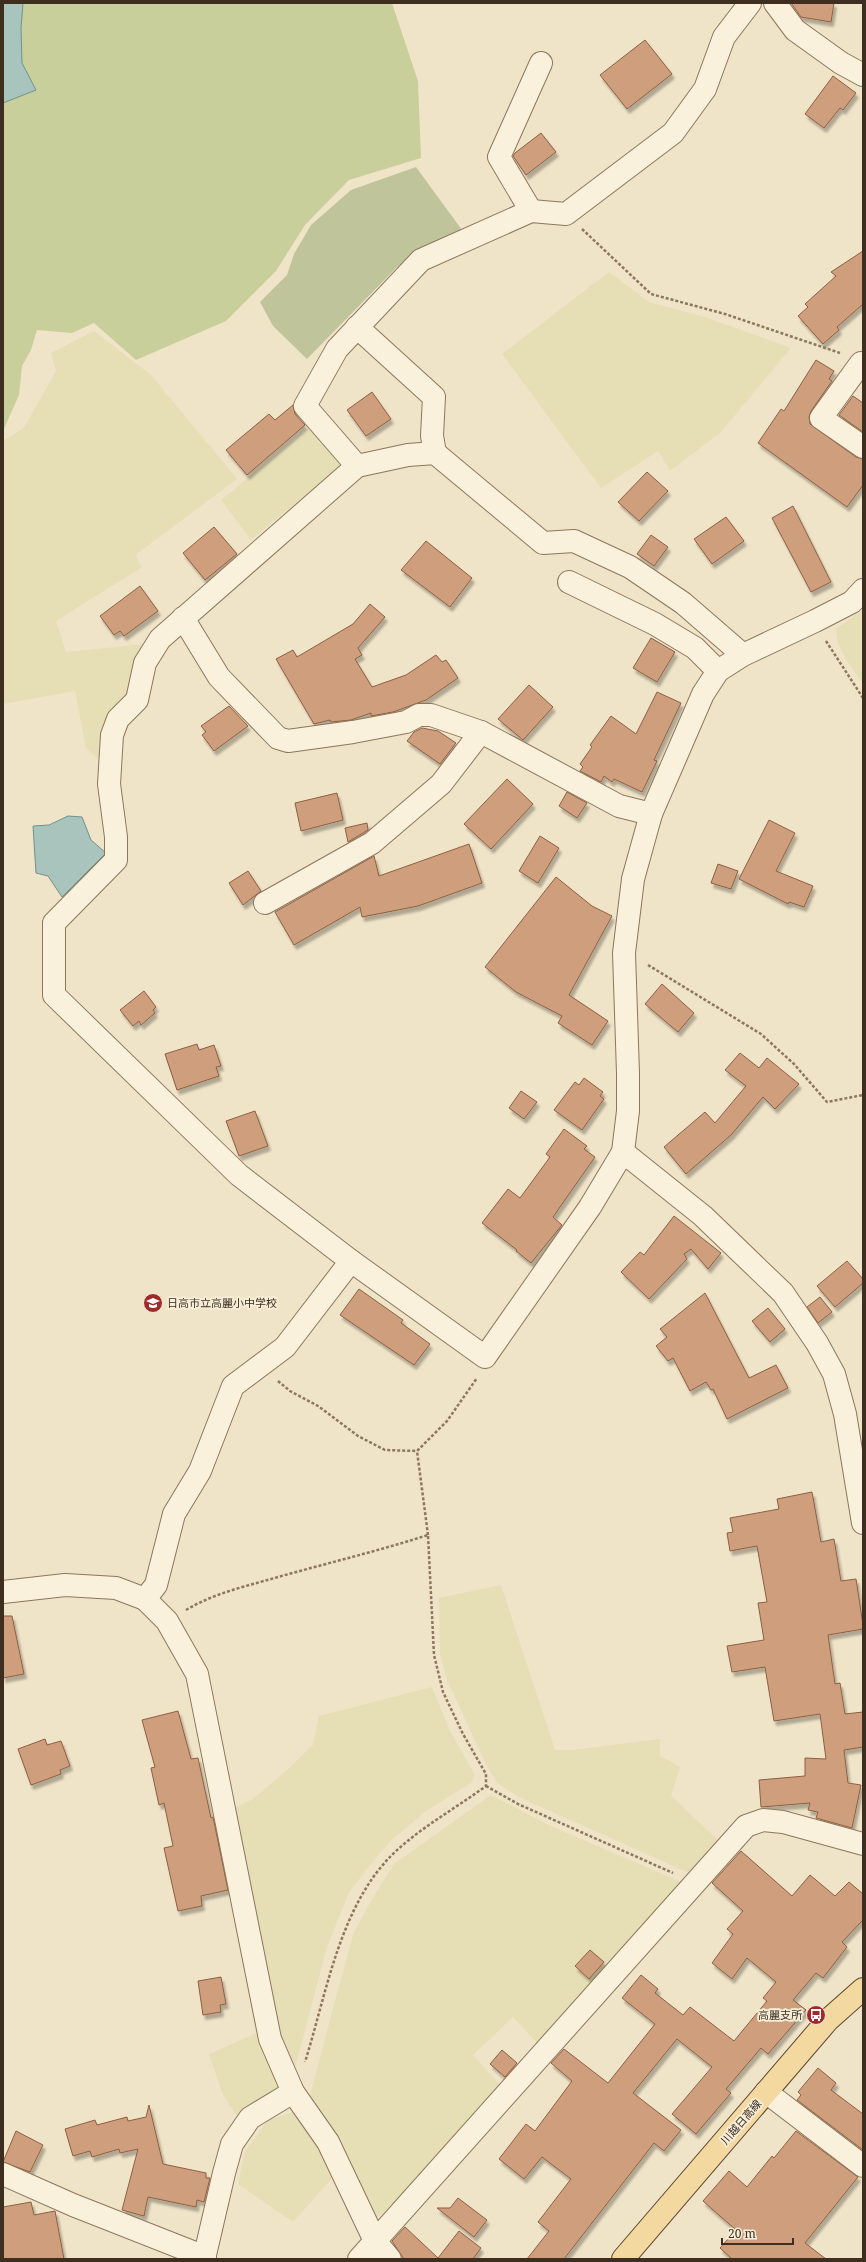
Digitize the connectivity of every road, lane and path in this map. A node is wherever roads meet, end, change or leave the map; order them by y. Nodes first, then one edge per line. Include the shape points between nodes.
1 (750, 3) edge
2 (775, 3) edge
3 (541, 63) dead end
4 (863, 74) edge
5 (531, 211) junction
6 (566, 214) junction
7 (357, 327) junction
8 (862, 363) edge
9 (863, 447) edge
10 (435, 452) junction
11 (357, 466) junction
12 (569, 582) dead end
13 (863, 590) edge
14 (183, 618) junction
15 (815, 621) junction
16 (743, 655) junction
17 (718, 671) junction
18 (863, 698) edge
19 (481, 732) junction
20 (650, 814) junction
21 (265, 903) dead end
22 (624, 953) junction
23 (863, 1096) edge
24 (623, 1152) junction
25 (351, 1261) junction
26 (486, 1357) junction
27 (261, 1366) junction
28 (417, 1451) junction
29 (863, 1523) edge
30 (428, 1535) junction
31 (3, 1592) edge
32 (146, 1599) junction
33 (167, 1621) junction
34 (486, 1786) junction
35 (863, 1844) edge
36 (695, 1883) junction
37 (863, 1989) edge
38 (293, 2092) junction
39 (766, 2092) junction
40 (863, 2166) edge
41 (3, 2174) edge
42 (375, 2240) junction
43 (205, 2258) edge
44 (359, 2259) edge
45 (390, 2259) edge
46 (623, 2259) edge

1 - 6 street via 724,37 705,89 673,133
2 - 4 street via 795,30 841,63
3 - 5 street via 500,158
5 - 6 street
5 - 7 street via 422,260
6 - 8 path via 651,294 802,339
7 - 10 street via 434,397 432,436
7 - 11 street via 337,349 305,406
8 - 9 street via 821,418
10 - 11 street
10 - 16 street via 543,543 574,541 630,567 683,603
11 - 14 street
12 - 17 street via 689,644
13 - 15 street via 852,602
14 - 19 street via 219,677 278,738 288,741 353,732 406,722 419,715 446,719
14 - 25 street via 160,638 145,663 137,700 118,719 112,735 109,784 116,837 116,860 54,923 54,995 239,1175
15 - 16 street
15 - 18 path
16 - 17 street
17 - 20 street via 703,694
19 - 20 street via 619,806
19 - 21 street via 441,784 372,843
20 - 22 street via 634,879
22 - 23 path via 761,1034 794,1064 827,1102
22 - 24 street via 628,1111
24 - 26 street via 590,1207
24 - 29 street via 703,1216 782,1293 817,1343 834,1374 845,1414
25 - 26 street
25 - 27 street via 285,1347
26 - 28 path via 476,1380 447,1421
27 - 28 path via 290,1391 318,1406 358,1436 384,1450
27 - 32 street via 233,1386 200,1472 174,1514 156,1585
28 - 30 path
30 - 33 path via 375,1552 239,1588 197,1603
30 - 34 path via 434,1655 443,1692 486,1774
31 - 32 street via 65,1585 116,1588
32 - 33 street
33 - 38 street via 197,1674 270,2039
34 - 36 path via 518,1804
34 - 38 path via 441,1816 395,1852 376,1874 354,1908 299,2084
35 - 36 street via 783,1822 763,1820 746,1826
36 - 42 street
37 - 39 main road, 川越日高線 via 828,2020
38 - 42 street via 328,2142
38 - 43 street via 250,2118 232,2144
39 - 40 street
39 - 46 main road, 川越日高線
41 - 43 street
42 - 44 street
42 - 45 street

